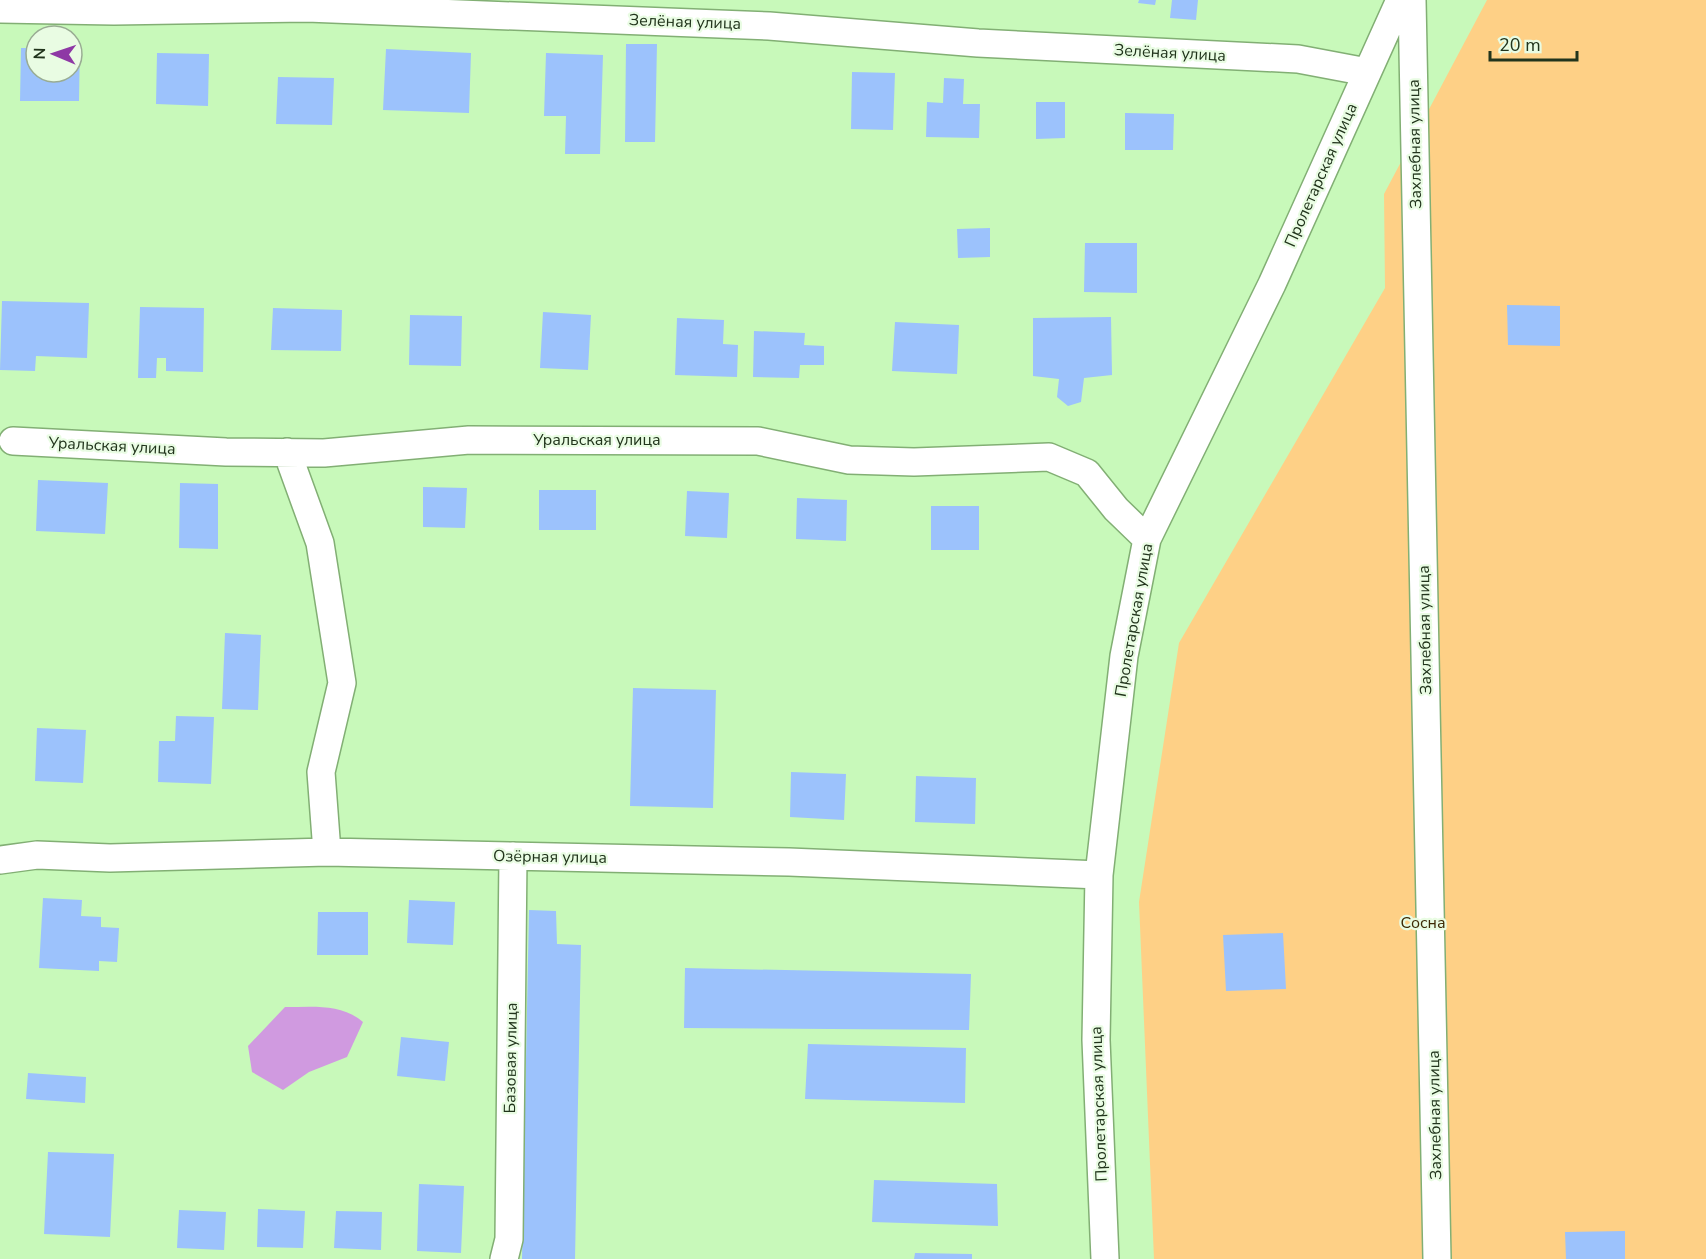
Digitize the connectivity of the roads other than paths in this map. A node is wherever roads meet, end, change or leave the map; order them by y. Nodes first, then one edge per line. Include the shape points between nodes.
1 (1400, 0) edge
2 (1412, 0) edge
3 (307, 4) edge
4 (0, 9) edge
5 (1367, 72) junction
6 (13, 441) dead end
7 (287, 452) junction
8 (1147, 539) junction
9 (327, 852) junction
10 (513, 856) junction
11 (0, 860) edge
12 (1099, 875) junction
13 (504, 1259) edge
14 (1105, 1259) edge
15 (1437, 1259) edge

1 - 5 street, Пролетарская улица
2 - 15 street, Захлебная улица
3 - 4 street, Зелёная улица via 114,11
3 - 5 street, Зелёная улица via 769,26 990,43 1298,59
5 - 8 street, Пролетарская улица via 1272,284
6 - 7 street, Уральская улица
7 - 8 street, Уральская улица via 324,453 468,440 637,439 758,441 849,460 1049,457 1087,473
7 - 9 street via 320,543 342,683 321,772
8 - 12 street, Пролетарская улица via 1124,656
9 - 10 street, Озёрная улица
9 - 11 street, Озёрная улица via 110,858 37,855
10 - 12 street, Озёрная улица
10 - 13 street, Базовая улица via 508,1239
12 - 14 street, Пролетарская улица via 1096,1040

